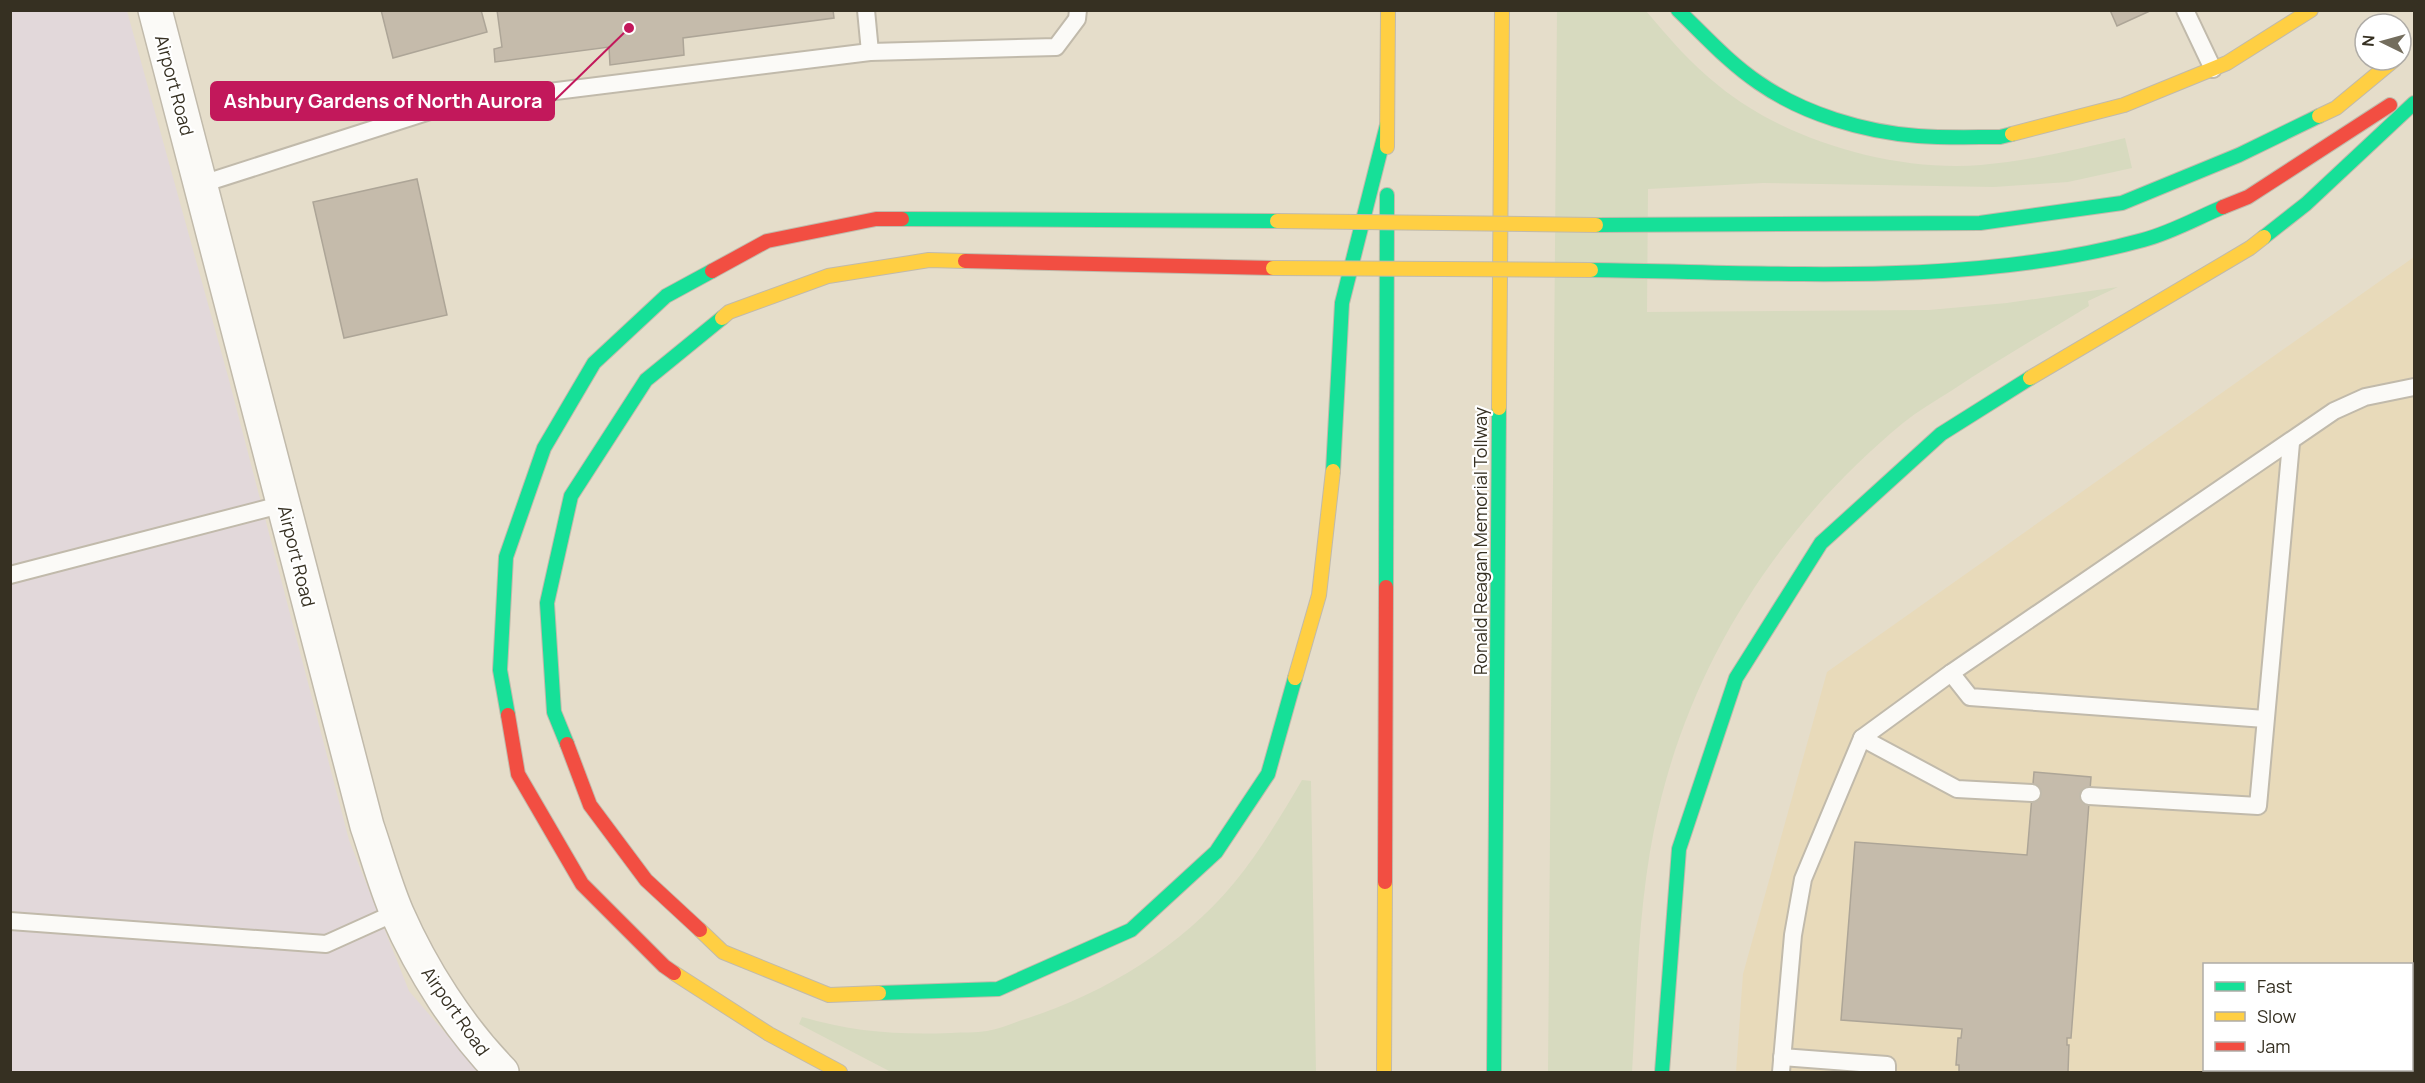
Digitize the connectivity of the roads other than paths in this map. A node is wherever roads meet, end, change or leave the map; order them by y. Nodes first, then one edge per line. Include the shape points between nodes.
1 (155, 10) edge
2 (866, 10) edge
3 (1078, 10) edge
4 (1388, 10) edge
5 (1502, 10) edge
6 (1678, 10) edge
7 (2185, 10) edge
8 (2311, 10) edge
9 (870, 52) junction
10 (2213, 69) junction
11 (2380, 72) edge
12 (2415, 89) edge
13 (2415, 103) edge
14 (1387, 125) junction
15 (202, 184) junction
16 (2415, 387) edge
17 (2291, 443) junction
18 (284, 504) junction
19 (10, 575) edge
20 (1951, 673) junction
21 (2265, 718) junction
22 (1862, 738) junction
23 (2032, 793) dead end
24 (2089, 796) dead end
25 (397, 912) junction
26 (10, 921) edge
27 (1782, 1065) edge
28 (502, 1072) edge
29 (840, 1072) edge
30 (1384, 1072) edge
31 (1494, 1072) edge
32 (1662, 1072) edge
33 (1887, 1072) edge

1 - 15 street, Airport Road
2 - 9 lane
3 - 9 lane via 1077,19 1056,47
4 - 14 highway
5 - 31 highway, Ronald Reagan Memorial Tollway
6 - 10 highway via 1733,63 1798,105 1858,126 1917,136 2000,137 2124,105
7 - 10 lane
8 - 10 highway
9 - 15 lane via 452,104
11 - 29 highway, bridge via 2336,108 2240,155 2122,202 1980,223 1596,225 876,219 767,240 666,296 594,363 544,448 506,557 500,670 519,774 582,884 664,966 769,1034
12 - 14 highway, bridge via 2248,197 2145,240 2057,259 1935,273 1591,270 1273,268 929,260 828,276 729,312 646,380 571,496 548,603 554,712 590,805 646,880 723,952 829,995 998,989 1131,930 1216,852 1268,774 1319,595 1336,447 1342,303
13 - 32 highway via 2306,204 2250,248 2091,340 1941,434 1821,543 1736,678 1679,849
14 - 30 highway
15 - 18 street, Airport Road
16 - 17 lane via 2365,397 2334,411
17 - 20 lane
17 - 21 lane
18 - 19 lane
18 - 25 street, Airport Road via 367,826
20 - 21 lane via 1970,698
20 - 22 lane
21 - 24 lane via 2258,806
22 - 23 lane via 1957,789
22 - 27 lane via 1803,879 1793,935
25 - 26 lane via 326,944
25 - 28 street, Airport Road via 453,1011
27 - 33 lane via 1887,1065

